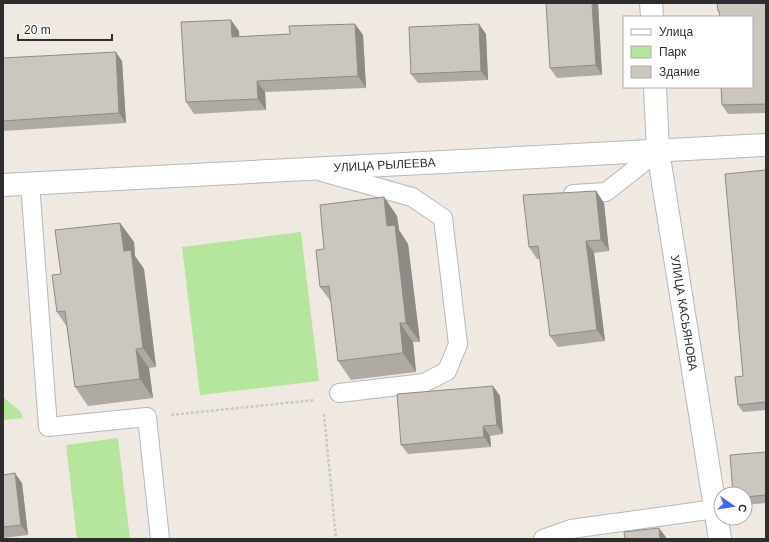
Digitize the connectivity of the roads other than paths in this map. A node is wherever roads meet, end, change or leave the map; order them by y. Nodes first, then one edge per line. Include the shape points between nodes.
1 (651, 3) edge
2 (652, 16) edge
3 (655, 88) edge
4 (766, 145) edge
5 (658, 151) junction
6 (312, 169) junction
7 (30, 183) junction
8 (3, 185) edge
9 (553, 195) edge
10 (339, 393) dead end
11 (713, 496) edge
12 (713, 509) edge
13 (718, 526) edge
14 (160, 539) edge
15 (543, 539) edge
16 (720, 539) edge

1 - 2 street
3 - 5 street, УЛИЦА КАСЬЯНОВА
4 - 5 street, УЛИЦА РЫЛЕЕВА
5 - 6 street, УЛИЦА РЫЛЕЕВА
5 - 9 lane via 606,192
5 - 11 street, УЛИЦА КАСЬЯНОВА
6 - 7 street, УЛИЦА РЫЛЕЕВА
6 - 10 lane via 412,197 443,218 458,344 447,372 424,383
7 - 8 street, УЛИЦА РЫЛЕЕВА
7 - 14 lane via 48,427 147,417
12 - 15 lane via 571,529
13 - 16 street, УЛИЦА КАСЬЯНОВА

